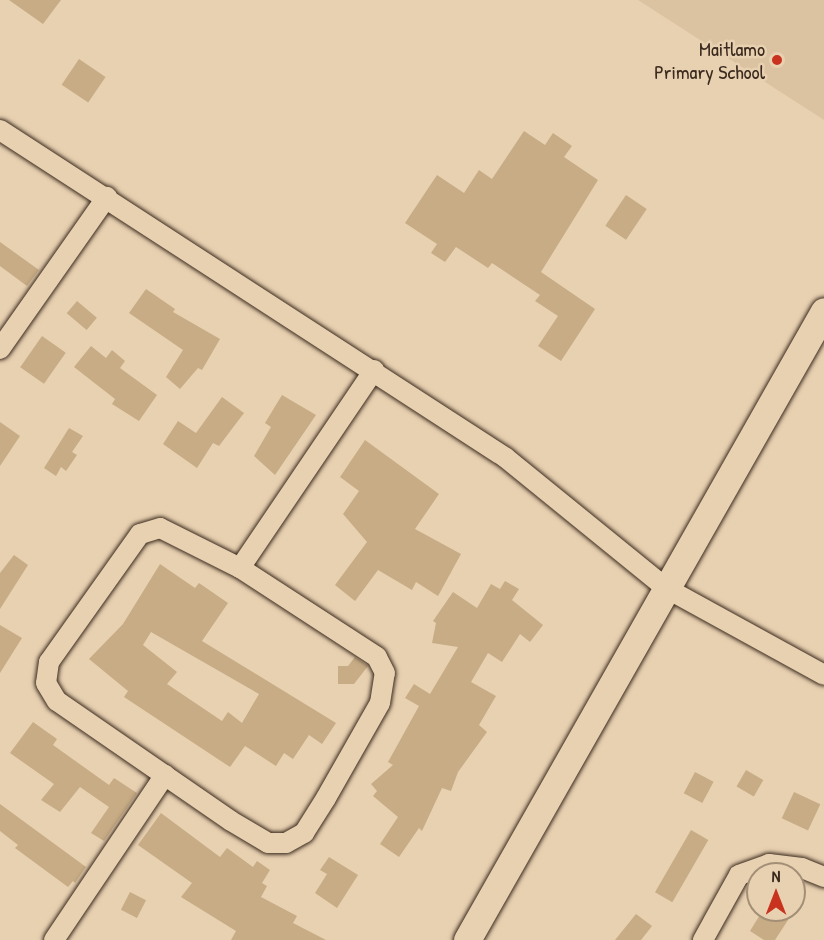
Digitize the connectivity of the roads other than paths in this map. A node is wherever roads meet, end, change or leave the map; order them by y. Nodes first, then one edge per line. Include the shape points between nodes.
1 (0, 130) edge
2 (107, 197) junction
3 (824, 311) edge
4 (0, 349) edge
5 (374, 370) junction
6 (240, 568) junction
7 (666, 588) junction
8 (824, 675) edge
9 (165, 775) junction
10 (824, 877) edge
11 (54, 940) edge
12 (467, 940) edge
13 (703, 940) edge

1 - 2 street
2 - 4 street
2 - 5 street via 307,331
3 - 7 street
5 - 6 street
5 - 7 street via 506,458
6 - 9 street via 172,533 149,529 133,542 49,662 46,683 57,701
6 - 9 street via 377,657 385,674 380,703 304,833 286,843 268,843
7 - 8 street
7 - 12 street
9 - 11 street
10 - 13 street via 802,868 769,864 739,875

